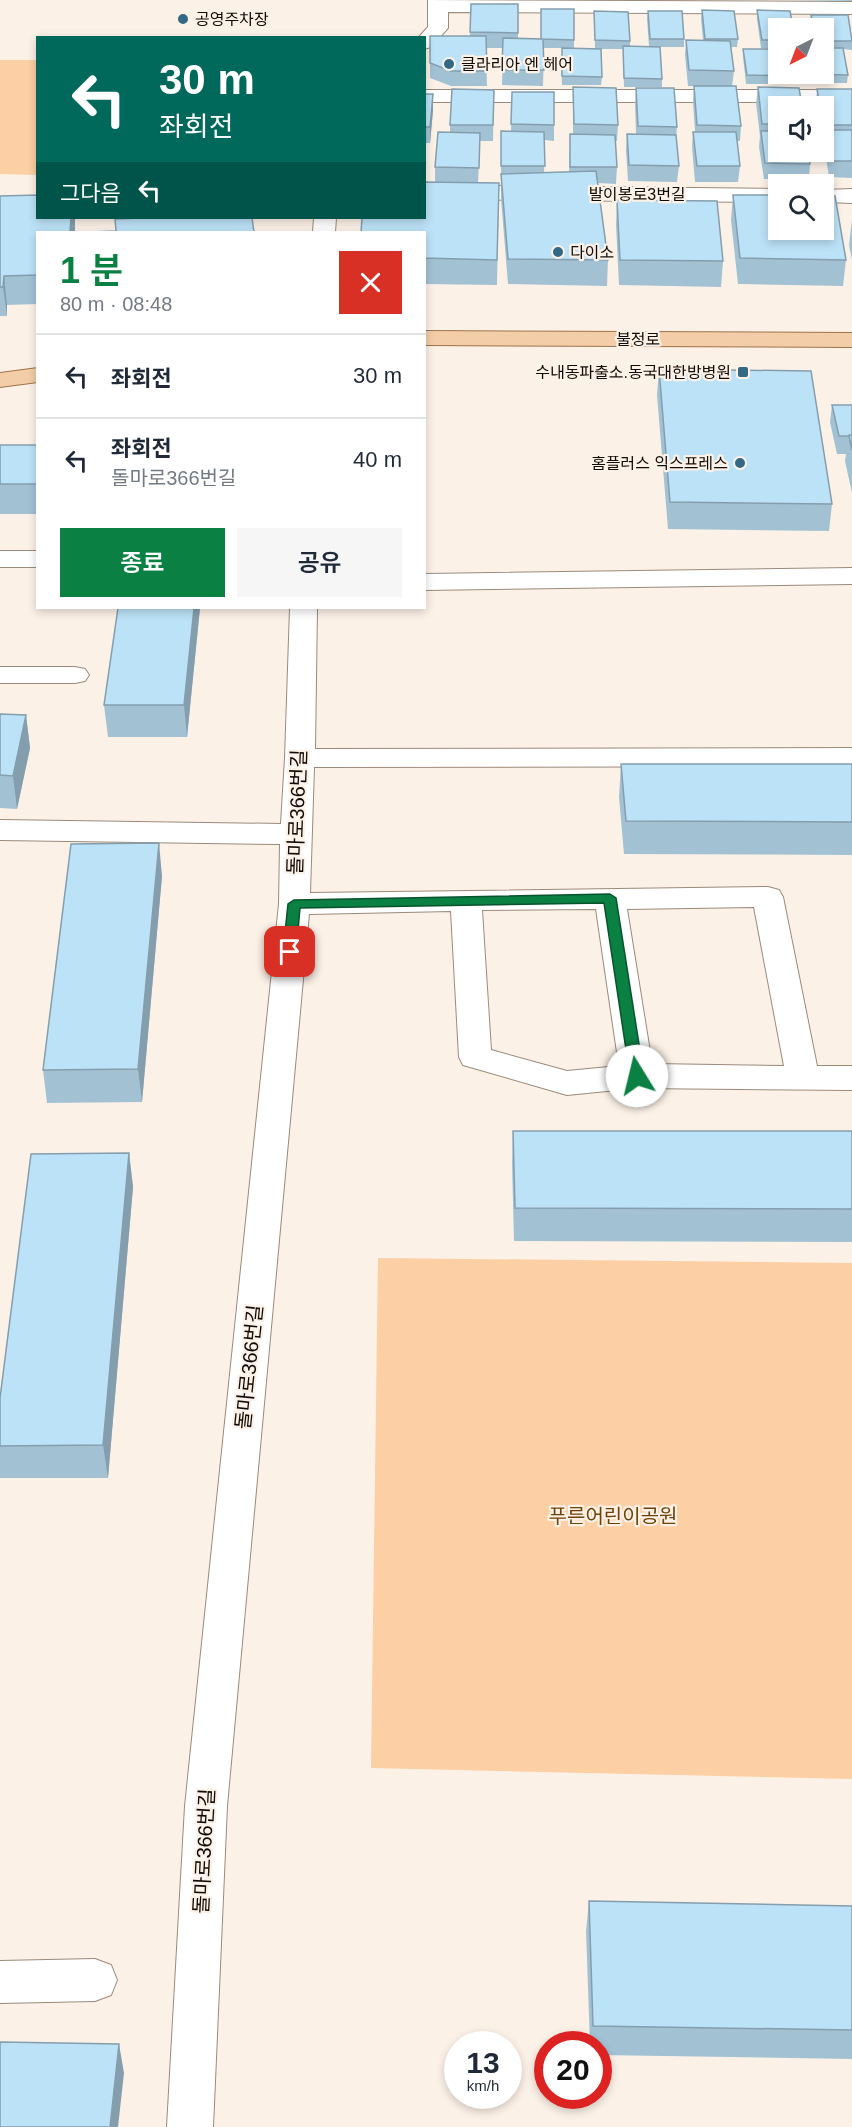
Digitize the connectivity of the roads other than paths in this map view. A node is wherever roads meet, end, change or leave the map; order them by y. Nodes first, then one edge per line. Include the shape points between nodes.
1 (438, 3) edge
2 (852, 8) edge
3 (426, 41) edge
4 (426, 96) edge
5 (852, 96) edge
6 (426, 192) edge
7 (768, 195) edge
8 (834, 196) edge
9 (852, 196) edge
10 (426, 338) edge
11 (852, 340) edge
12 (36, 375) edge
13 (0, 380) edge
14 (0, 559) edge
15 (36, 559) edge
16 (852, 576) edge
17 (426, 582) edge
18 (303, 609) edge
19 (0, 675) edge
20 (75, 675) dead end
21 (852, 757) edge
22 (300, 758) junction
23 (0, 830) edge
24 (294, 834) junction
25 (610, 898) junction
26 (466, 900) junction
27 (294, 904) junction
28 (637, 1076) junction
29 (803, 1078) junction
30 (852, 1078) edge
31 (94, 1980) dead end
32 (0, 1982) edge
33 (190, 2127) edge

1 - 2 street
1 - 3 street via 438,28
4 - 5 street
6 - 7 street, 발이봉로3번길
8 - 9 street
10 - 11 main road, 불정로
12 - 13 main road
14 - 15 street
16 - 17 street
18 - 22 street, 돌마로366번길
19 - 20 street
21 - 22 street
22 - 24 street, 돌마로366번길
23 - 24 street
24 - 27 street, 돌마로366번길
25 - 26 street
25 - 28 street
25 - 29 street via 768,897
26 - 27 street
26 - 28 street via 475,1057 567,1083
27 - 33 street, 돌마로366번길 via 206,1806
28 - 29 street
29 - 30 street
31 - 32 street

